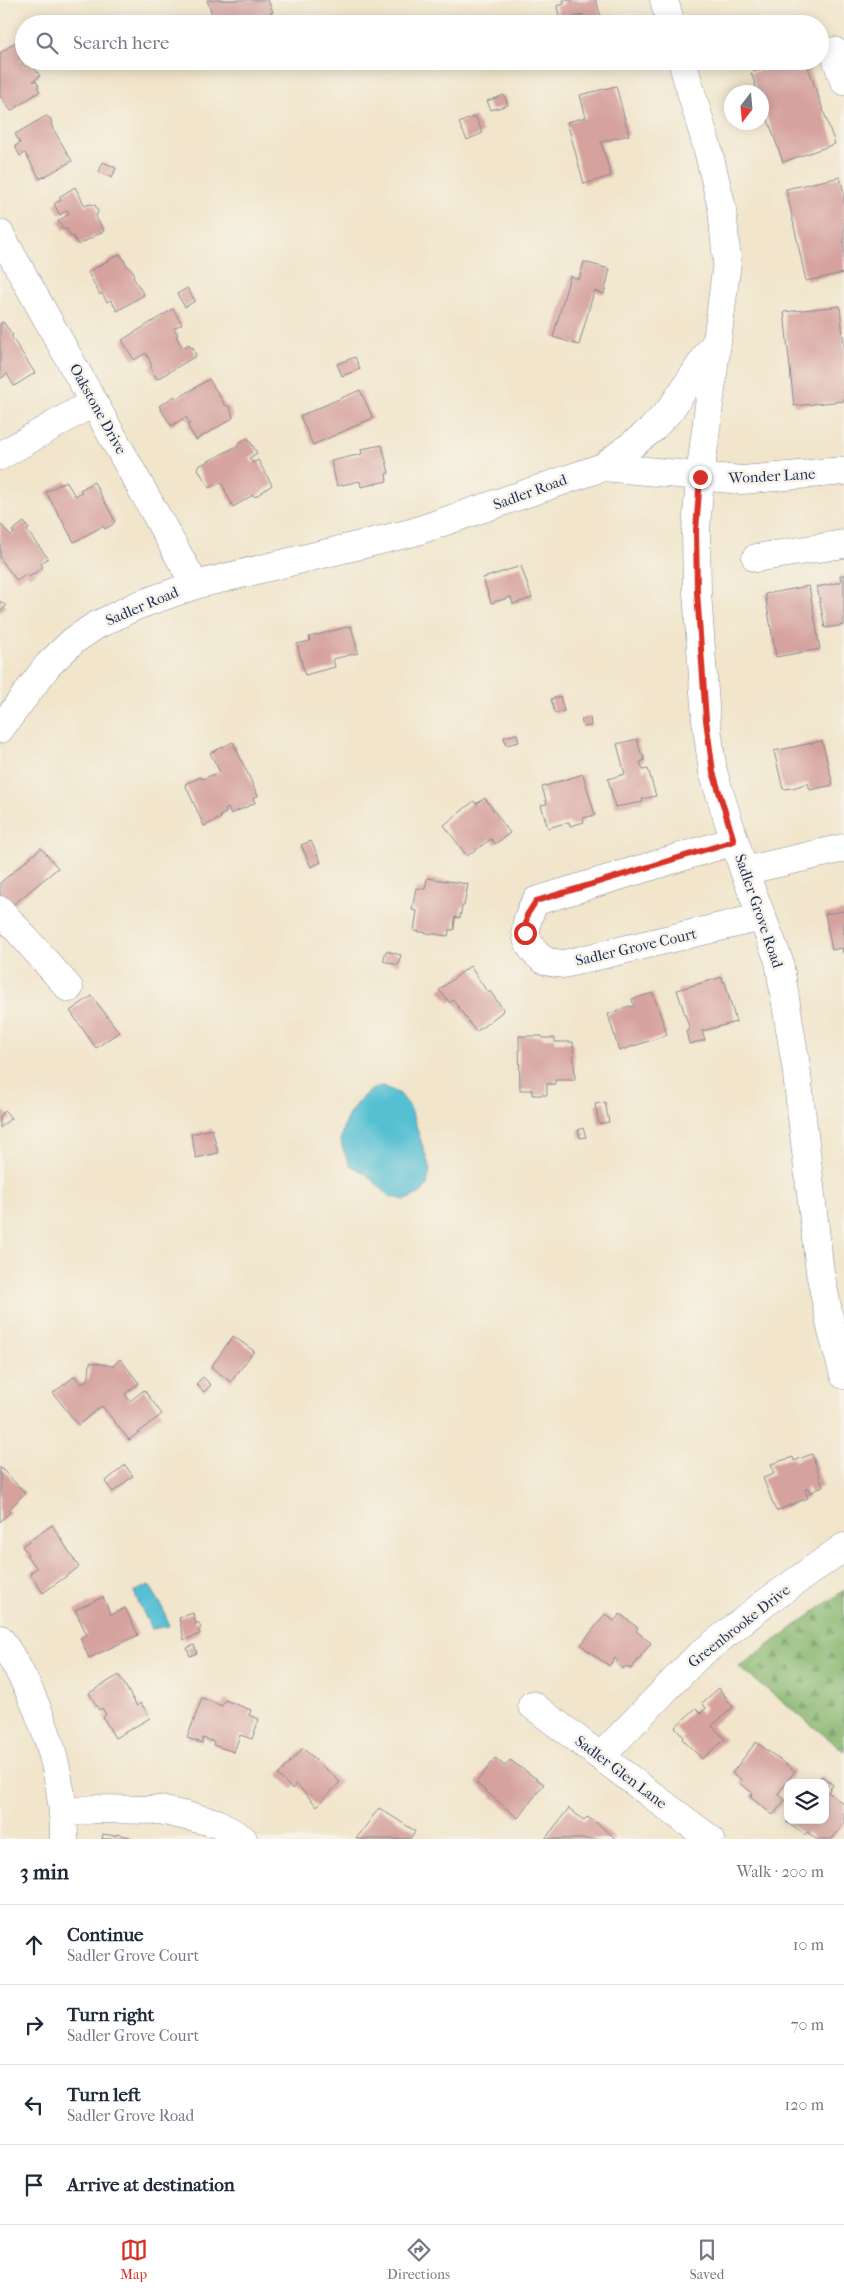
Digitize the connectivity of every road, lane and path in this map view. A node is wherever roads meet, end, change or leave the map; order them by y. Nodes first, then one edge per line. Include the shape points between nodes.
1 (664, 0) edge
2 (668, 15) edge
3 (834, 51) dead end
4 (685, 70) edge
5 (844, 81) edge
6 (0, 234) edge
7 (716, 341) junction
8 (94, 402) junction
9 (0, 456) edge
10 (603, 467) junction
11 (844, 471) edge
12 (700, 477) junction
13 (844, 544) edge
14 (756, 558) dead end
15 (195, 585) junction
16 (0, 729) edge
17 (734, 841) junction
18 (844, 848) edge
19 (744, 872) junction
20 (0, 910) edge
21 (762, 917) junction
22 (69, 988) dead end
23 (844, 1375) edge
24 (844, 1547) edge
25 (0, 1638) edge
26 (532, 1705) dead end
27 (601, 1756) junction
28 (64, 1826) edge
29 (243, 1839) edge
30 (710, 1839) edge

1 - 2 street
3 - 5 street
4 - 7 street via 708,150 726,235 727,262
6 - 8 street, Oakstone Drive
7 - 10 street via 670,410 651,430
7 - 12 street
8 - 9 street
8 - 15 street, Oakstone Drive
10 - 12 street, Sadler Road
10 - 15 street, Sadler Road via 414,532
11 - 12 street, Wonder Lane via 742,480
12 - 17 street, Sadler Grove Road via 696,531 697,592 706,720 713,772
13 - 14 street
15 - 16 street, Sadler Road via 136,606 73,641 48,665
17 - 19 street, Sadler Grove Road
17 - 21 street, Sadler Grove Court via 536,901 527,915 525,933 532,947 545,960 564,964
18 - 19 street
19 - 21 street, Sadler Grove Road
20 - 22 street
21 - 23 street, Sadler Grove Road via 778,961 796,1066 820,1272
24 - 27 street, Greenbrooke Drive via 697,1657
25 - 28 street via 37,1704 54,1761
26 - 27 street, Sadler Glen Lane
27 - 30 street, Sadler Glen Lane
28 - 29 street via 94,1809 160,1810 217,1823

